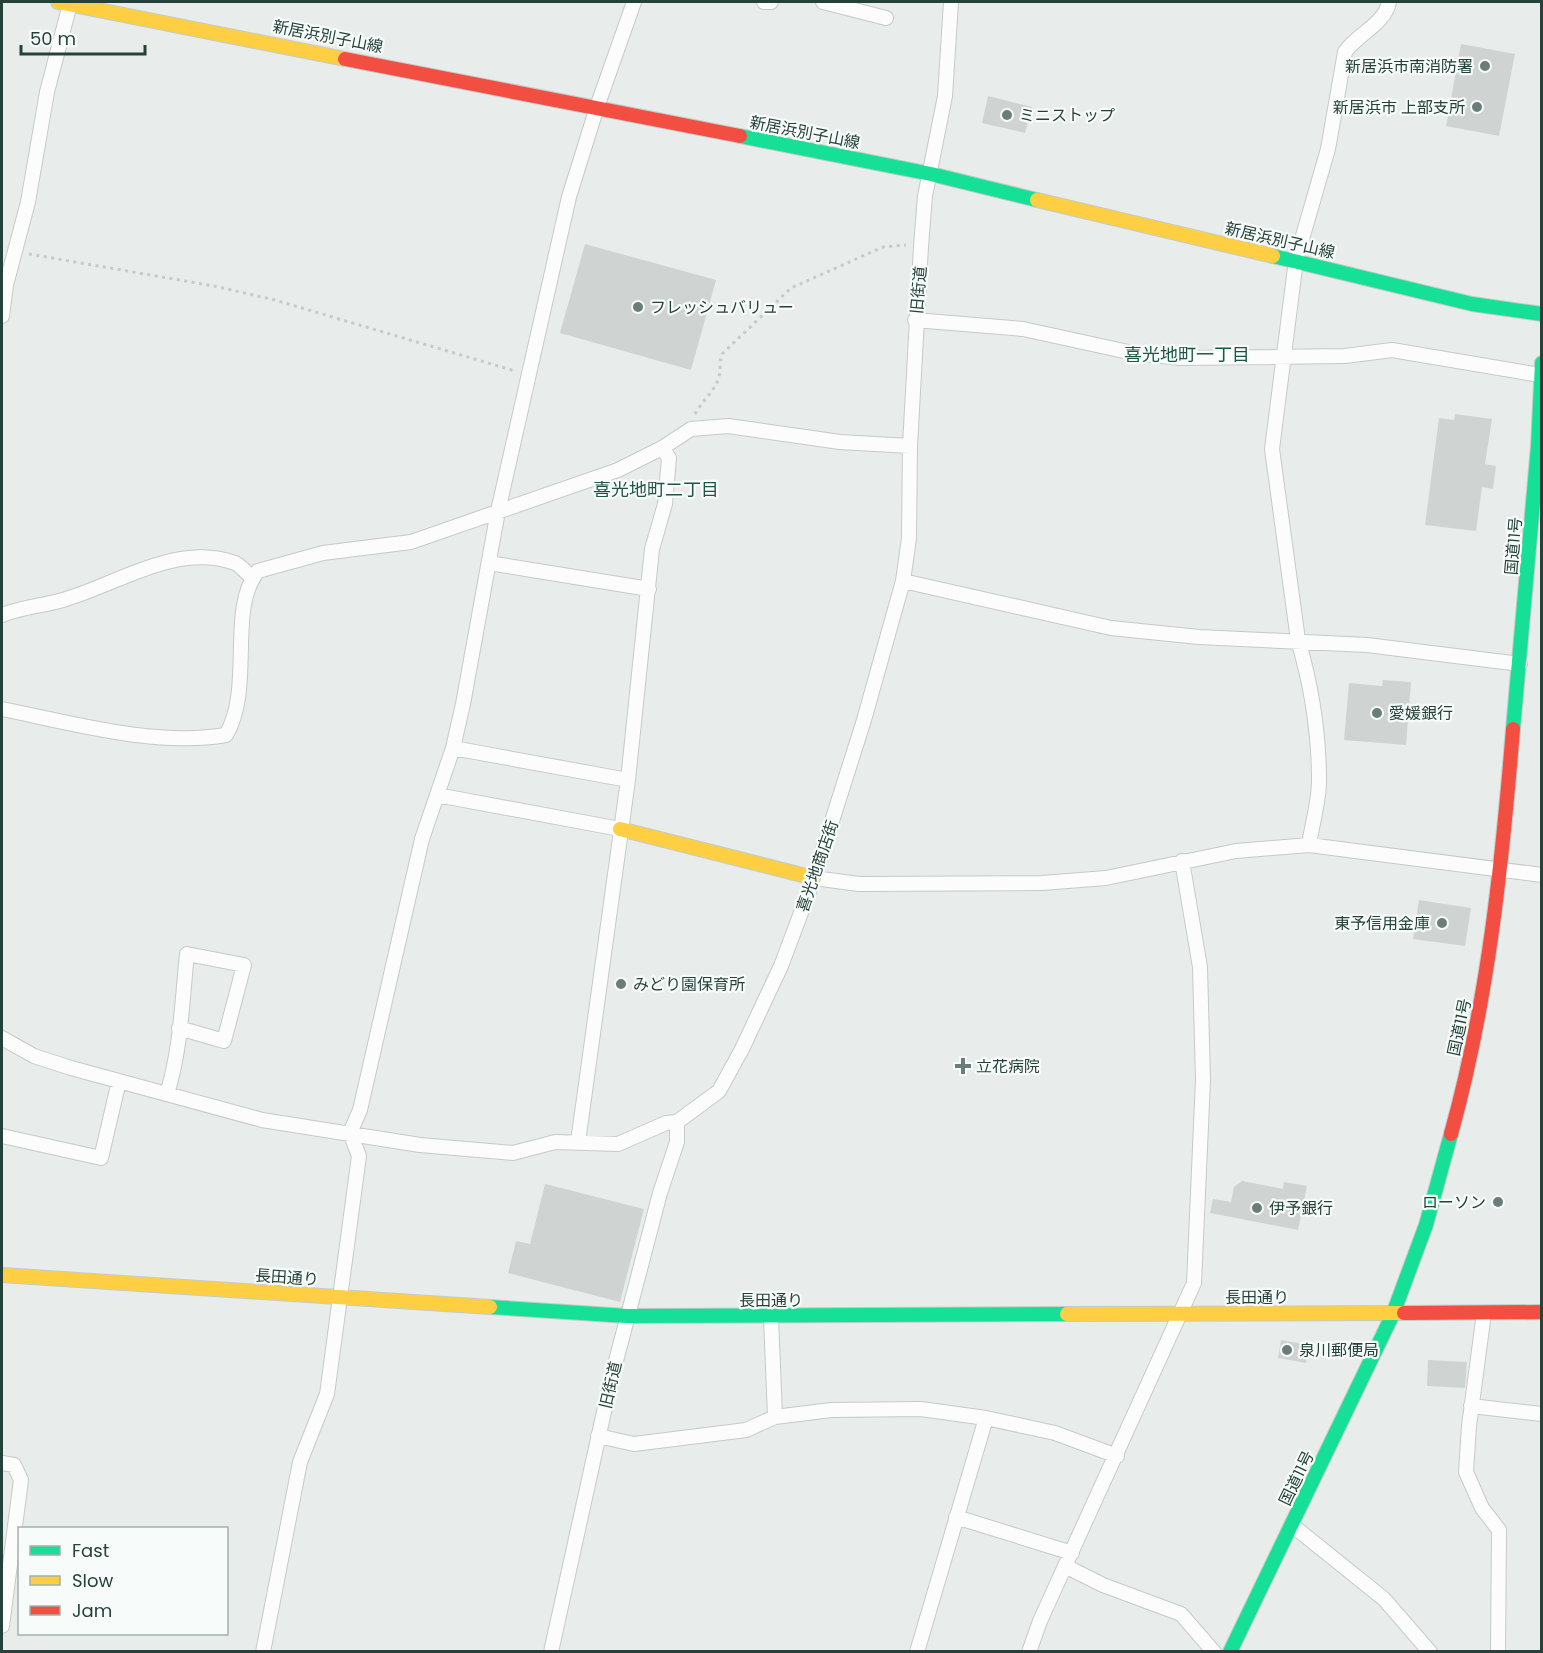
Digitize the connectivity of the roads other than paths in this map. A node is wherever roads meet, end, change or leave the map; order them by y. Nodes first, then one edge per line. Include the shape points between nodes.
1 (634, 2) edge
2 (764, 2) edge
3 (771, 2) edge
4 (823, 2) edge
5 (951, 2) edge
6 (1389, 2) edge
7 (64, 3) edge
8 (89, 4) edge
9 (886, 18) dead end
10 (597, 107) junction
11 (931, 174) junction
12 (1296, 260) junction
13 (4, 278) edge
14 (1542, 314) edge
15 (2, 316) edge
16 (915, 320) junction
17 (1282, 355) junction
18 (1541, 369) edge
19 (1540, 415) edge
20 (910, 446) junction
21 (1540, 446) edge
22 (662, 448) junction
23 (498, 511) junction
24 (489, 563) junction
25 (252, 578) junction
26 (903, 581) junction
27 (649, 589) junction
28 (2, 615) edge
29 (1299, 640) junction
30 (1520, 663) junction
31 (2, 709) edge
32 (453, 748) junction
33 (628, 780) junction
34 (437, 795) junction
35 (620, 829) junction
36 (1309, 845) junction
37 (1182, 861) junction
38 (1502, 872) junction
39 (1542, 875) edge
40 (814, 878) junction
41 (179, 1028) junction
42 (2, 1038) edge
43 (119, 1081) junction
44 (167, 1094) junction
45 (677, 1122) junction
46 (350, 1133) junction
47 (2, 1136) edge
48 (578, 1142) junction
49 (2, 1275) edge
50 (339, 1297) junction
51 (1542, 1312) edge
52 (1181, 1313) junction
53 (1484, 1313) junction
54 (1393, 1314) junction
55 (627, 1316) junction
56 (771, 1317) junction
57 (1472, 1406) junction
58 (1542, 1414) edge
59 (775, 1418) junction
60 (986, 1418) junction
61 (598, 1436) junction
62 (1117, 1456) junction
63 (2, 1463) edge
64 (956, 1517) junction
65 (1292, 1525) junction
66 (1072, 1553) junction
67 (1065, 1566) junction
68 (2, 1626) edge
69 (263, 1652) edge
70 (551, 1652) edge
71 (917, 1652) edge
72 (1029, 1652) edge
73 (1214, 1652) edge
74 (1230, 1652) edge
75 (1430, 1652) edge
76 (1498, 1652) edge

1 - 10 street
2 - 3 street
4 - 9 street
5 - 11 street, 旧街道 via 945,96
6 - 12 street via 1377,22 1345,52 1328,149
7 - 8 main road, 新居浜別子山線
7 - 13 street via 28,202 16,252
8 - 10 main road, 新居浜別子山線
10 - 11 main road, 新居浜別子山線
10 - 23 street via 569,196
11 - 12 main road, 新居浜別子山線
11 - 16 street, 旧街道 via 925,196
12 - 14 main road, 新居浜別子山線 via 1472,304
12 - 17 street
13 - 15 street
16 - 17 street via 1023,329 1132,353 1181,358
16 - 20 street, 旧街道
17 - 18 street via 1345,356 1392,350
17 - 29 street via 1272,449
18 - 19 main road, 国道11号
19 - 21 main road, 国道11号
20 - 22 street via 840,442 728,426 692,429
20 - 26 street, 旧街道 via 909,538
21 - 30 main road, 国道11号
22 - 23 street via 618,470
22 - 27 street via 669,458 665,504 652,549
23 - 24 street
23 - 25 street via 411,542 323,553 258,571
24 - 27 street
24 - 32 street
25 - 28 street via 237,564 199,557 162,563 62,600
25 - 31 street via 244,598 241,680 232,726 226,735 197,740 162,738
26 - 29 street via 1111,628 1199,637
26 - 40 street, 喜光地商店街
27 - 33 street
29 - 30 street
29 - 36 street via 1314,724 1319,783
30 - 38 main road, 国道11号
32 - 33 street
32 - 34 street
33 - 35 street
34 - 35 street
34 - 46 street via 399,933 360,1110
35 - 40 main road
35 - 48 street
36 - 37 street via 1236,851
36 - 38 street
37 - 40 street via 1106,878 1042,883 859,884
37 - 52 street via 1200,967 1203,1080 1194,1283
38 - 39 street
38 - 54 main road, 国道11号 via 1484,990 1461,1098 1426,1225
40 - 45 street, 喜光地商店街 via 780,966 719,1091
41 - 41 street via 187,954 244,965 225,1041
41 - 44 street via 177,1060
42 - 43 street, 喜光地商店街 via 34,1056
43 - 44 street, 喜光地商店街
43 - 47 street via 101,1158
44 - 46 street, 喜光地商店街 via 262,1120
45 - 48 street, 喜光地商店街 via 618,1144
45 - 55 street, 旧街道 via 677,1142
46 - 48 street, 喜光地商店街 via 420,1145 513,1153 555,1142
46 - 50 street via 358,1156
49 - 50 main road, 長田通り
50 - 55 main road, 長田通り
50 - 69 street via 327,1394 300,1462
51 - 53 main road, 長田通り
52 - 54 main road, 長田通り
52 - 56 main road, 長田通り
52 - 62 street
53 - 54 main road, 長田通り
53 - 57 street
54 - 65 main road, 国道11号
55 - 56 main road, 長田通り
55 - 61 street, 旧街道
56 - 59 street
57 - 58 street
57 - 76 street via 1466,1472 1482,1508 1499,1530
59 - 60 street via 831,1410 921,1409
59 - 61 street via 746,1430 634,1444
60 - 62 street via 1055,1433
60 - 64 street
61 - 70 street, 旧街道
62 - 66 street
63 - 68 street via 14,1465 21,1480
64 - 66 street
64 - 71 street
65 - 74 main road, 国道11号
65 - 75 street via 1384,1599
66 - 67 street
67 - 72 street
67 - 73 street via 1103,1585 1181,1614

